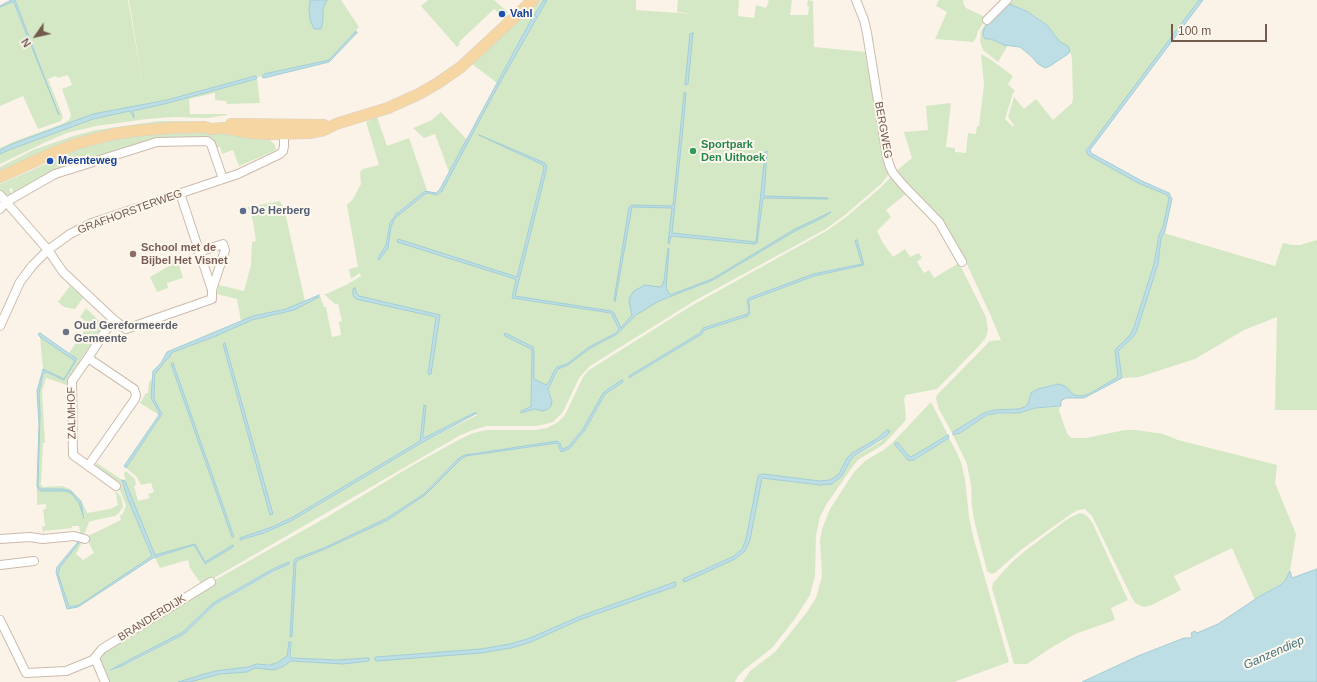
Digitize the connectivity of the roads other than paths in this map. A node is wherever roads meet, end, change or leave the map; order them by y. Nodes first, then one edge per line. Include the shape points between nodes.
1 (533, 0) edge
2 (856, 0) edge
3 (1007, 0) edge
4 (987, 20) dead end
5 (284, 129) junction
6 (0, 177) edge
7 (223, 179) junction
8 (180, 193) junction
9 (0, 195) edge
10 (6, 202) junction
11 (0, 209) edge
12 (48, 250) junction
13 (199, 252) junction
14 (962, 262) dead end
15 (212, 290) junction
16 (113, 319) junction
17 (0, 326) edge
18 (88, 358) junction
19 (88, 466) junction
20 (116, 486) dead end
21 (85, 538) dead end
22 (0, 539) edge
23 (34, 561) dead end
24 (0, 565) edge
25 (211, 582) dead end
26 (0, 620) edge
27 (95, 658) junction
28 (105, 682) edge

1 - 5 main road via 461,67 418,94 388,108 321,131 309,133
2 - 14 street, BERGWEG via 867,33 890,167 903,185 939,222
3 - 4 street
5 - 6 main road via 256,133 225,128 143,130 97,138 57,151
5 - 7 street, GRAFHORSTERWEG via 283,151 280,154
7 - 8 street, GRAFHORSTERWEG
7 - 10 street via 211,144 207,141 157,142 55,174
8 - 12 street, GRAFHORSTERWEG via 92,223 70,234
8 - 13 street
9 - 10 street
10 - 11 street
10 - 12 street
12 - 16 street via 63,272
12 - 17 street, GRAFHORSTERWEG via 20,282
13 - 15 street
13 - 15 street via 223,244 225,250
15 - 16 street via 212,299 126,328
16 - 18 street
18 - 19 street, ZALMHOF via 72,381 73,455
18 - 19 street via 134,389 136,395
19 - 20 street, ZALMHOF
21 - 22 street via 74,536
23 - 24 street
25 - 27 street, BRANDERDIJK via 102,649
26 - 27 street, BRANDERDIJK via 26,673 66,671
27 - 28 street

